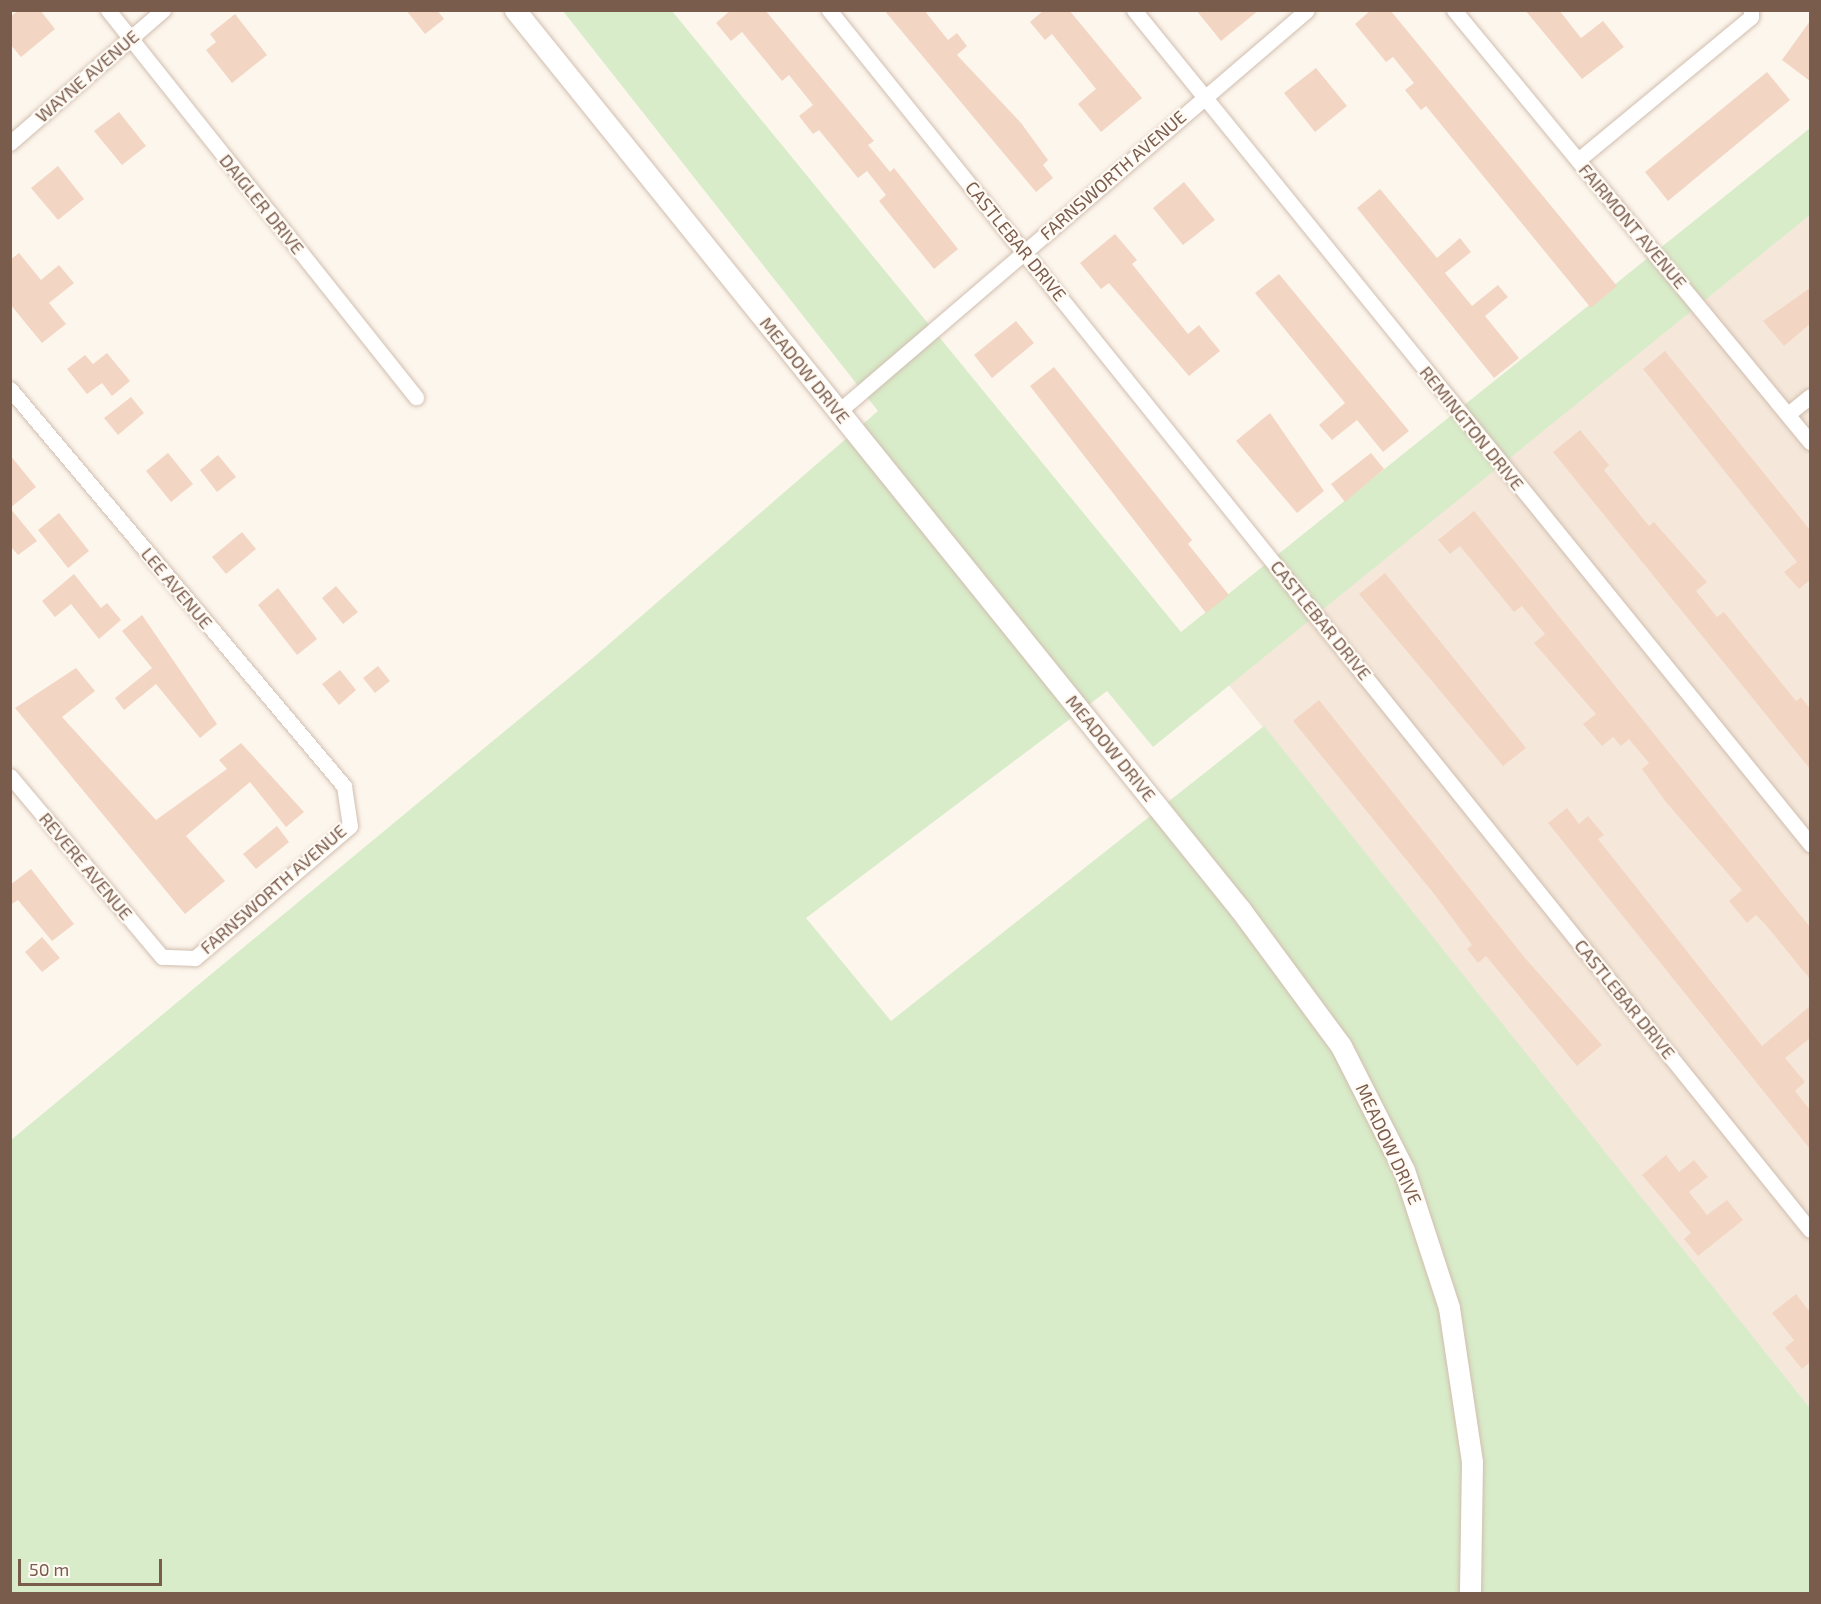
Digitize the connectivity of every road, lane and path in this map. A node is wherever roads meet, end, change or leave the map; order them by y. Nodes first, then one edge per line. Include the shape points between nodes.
1 (108, 10) edge
2 (163, 10) edge
3 (515, 10) edge
4 (829, 10) edge
5 (1134, 10) edge
6 (1307, 10) edge
7 (1454, 10) edge
8 (1751, 10) edge
9 (130, 38) junction
10 (1204, 98) junction
11 (10, 142) edge
12 (1578, 160) junction
13 (1025, 251) junction
14 (10, 389) edge
15 (1810, 396) edge
16 (417, 398) dead end
17 (838, 411) junction
18 (1788, 414) junction
19 (1810, 442) edge
20 (10, 776) edge
21 (344, 786) joint
22 (1810, 844) edge
23 (162, 957) joint
24 (1810, 1230) edge
25 (1470, 1593) edge

1 - 9 street, DAIGLER DRIVE
2 - 9 street, WAYNE AVENUE
3 - 17 street, MEADOW DRIVE
4 - 13 street, CASTLEBAR DRIVE
5 - 10 street, REMINGTON DRIVE
6 - 10 street, FARNSWORTH AVENUE
7 - 12 street, FAIRMONT AVENUE
8 - 12 street via 1750,17
9 - 11 street, WAYNE AVENUE
9 - 16 street, DAIGLER DRIVE
10 - 13 street, FARNSWORTH AVENUE
10 - 22 street, REMINGTON DRIVE
12 - 18 street, FAIRMONT AVENUE
13 - 17 street, FARNSWORTH AVENUE
13 - 24 street, CASTLEBAR DRIVE
14 - 21 street, LEE AVENUE
15 - 18 street
17 - 25 street, MEADOW DRIVE via 1301,987 1379,1114 1424,1222 1463,1375 1472,1462
18 - 19 street, FAIRMONT AVENUE
20 - 23 street, REVERE AVENUE
21 - 23 street, FARNSWORTH AVENUE via 350,826 195,958

